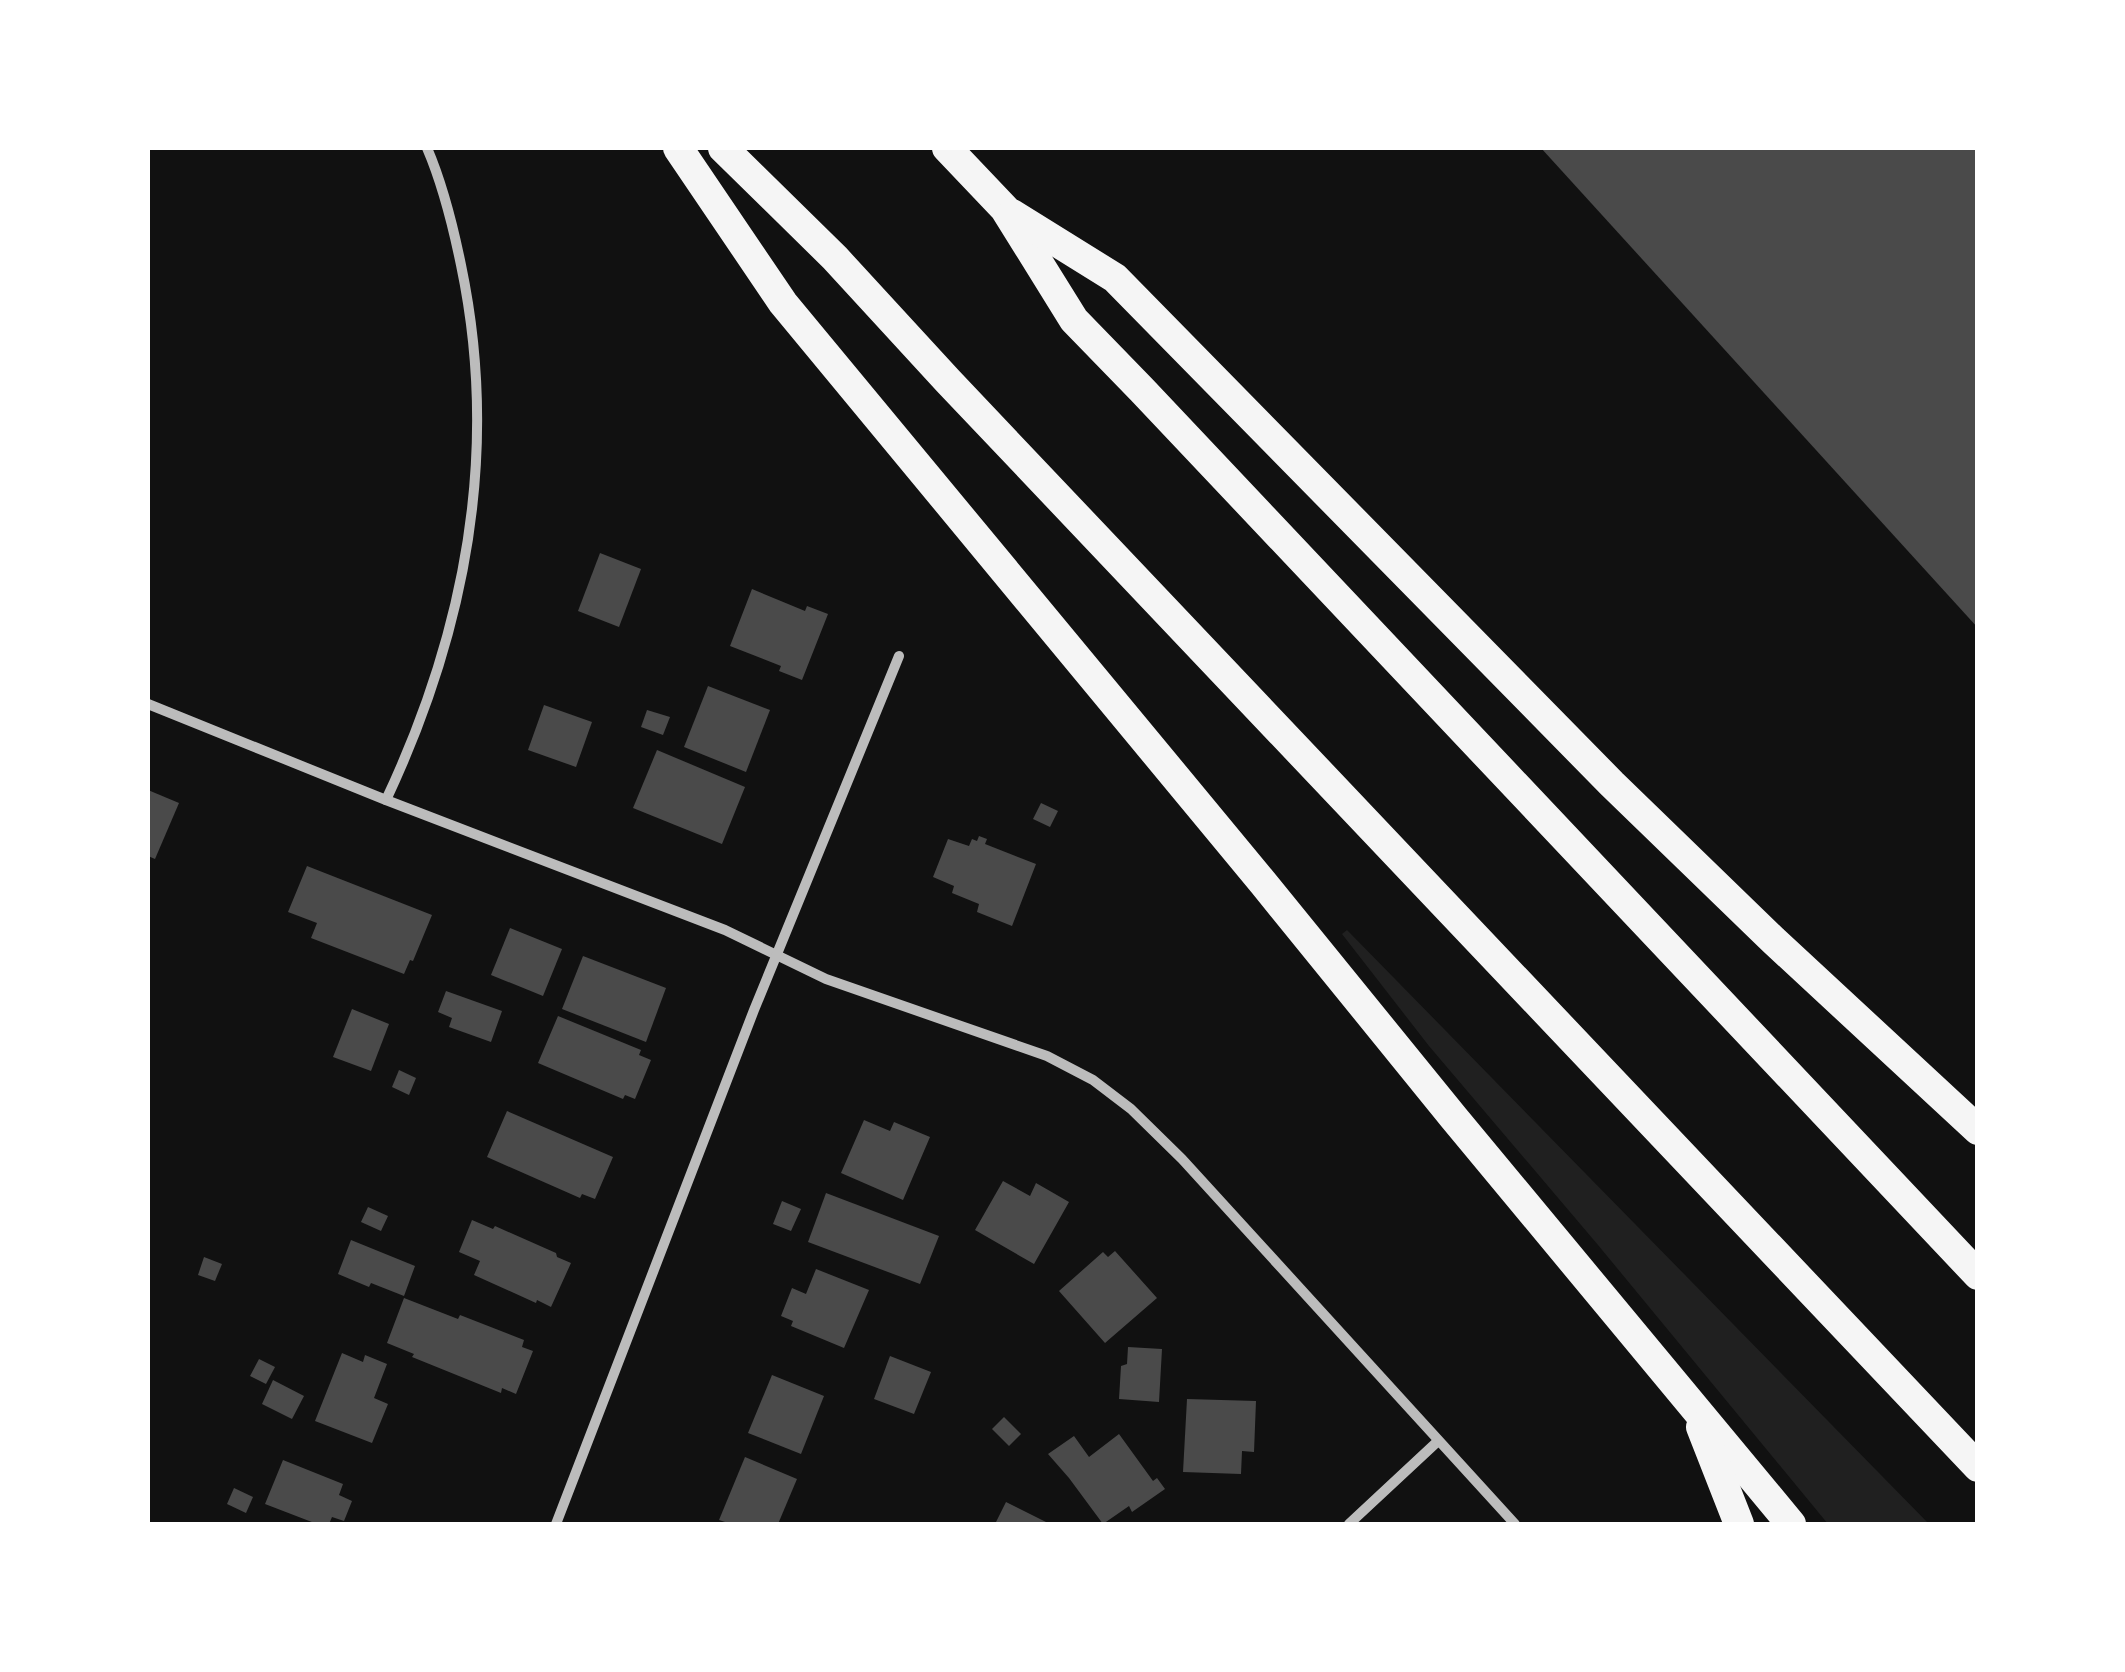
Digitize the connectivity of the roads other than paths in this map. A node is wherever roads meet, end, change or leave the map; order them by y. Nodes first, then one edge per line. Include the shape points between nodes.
1 (427, 148) edge
2 (678, 148) edge
3 (723, 148) edge
4 (946, 148) edge
5 (1006, 210) junction
6 (899, 656) dead end
7 (148, 704) edge
8 (386, 800) junction
9 (778, 955) junction
10 (1978, 1130) edge
11 (1978, 1276) edge
12 (1693, 1405) junction
13 (1437, 1442) junction
14 (1978, 1467) edge
15 (556, 1524) edge
16 (1349, 1524) edge
17 (1515, 1524) edge
18 (1739, 1524) edge
19 (1791, 1524) edge

1 - 8 street via 469,303 478,454 460,590 414,740
2 - 12 highway via 783,303
3 - 14 highway via 835,258
4 - 5 highway
5 - 10 highway via 1115,278 1612,784
5 - 11 highway via 1074,320
6 - 9 street
7 - 8 street
8 - 9 street
9 - 13 street via 826,979 1047,1056 1093,1080 1182,1159
9 - 15 street
12 - 18 highway
12 - 19 highway
13 - 16 street
13 - 17 street

